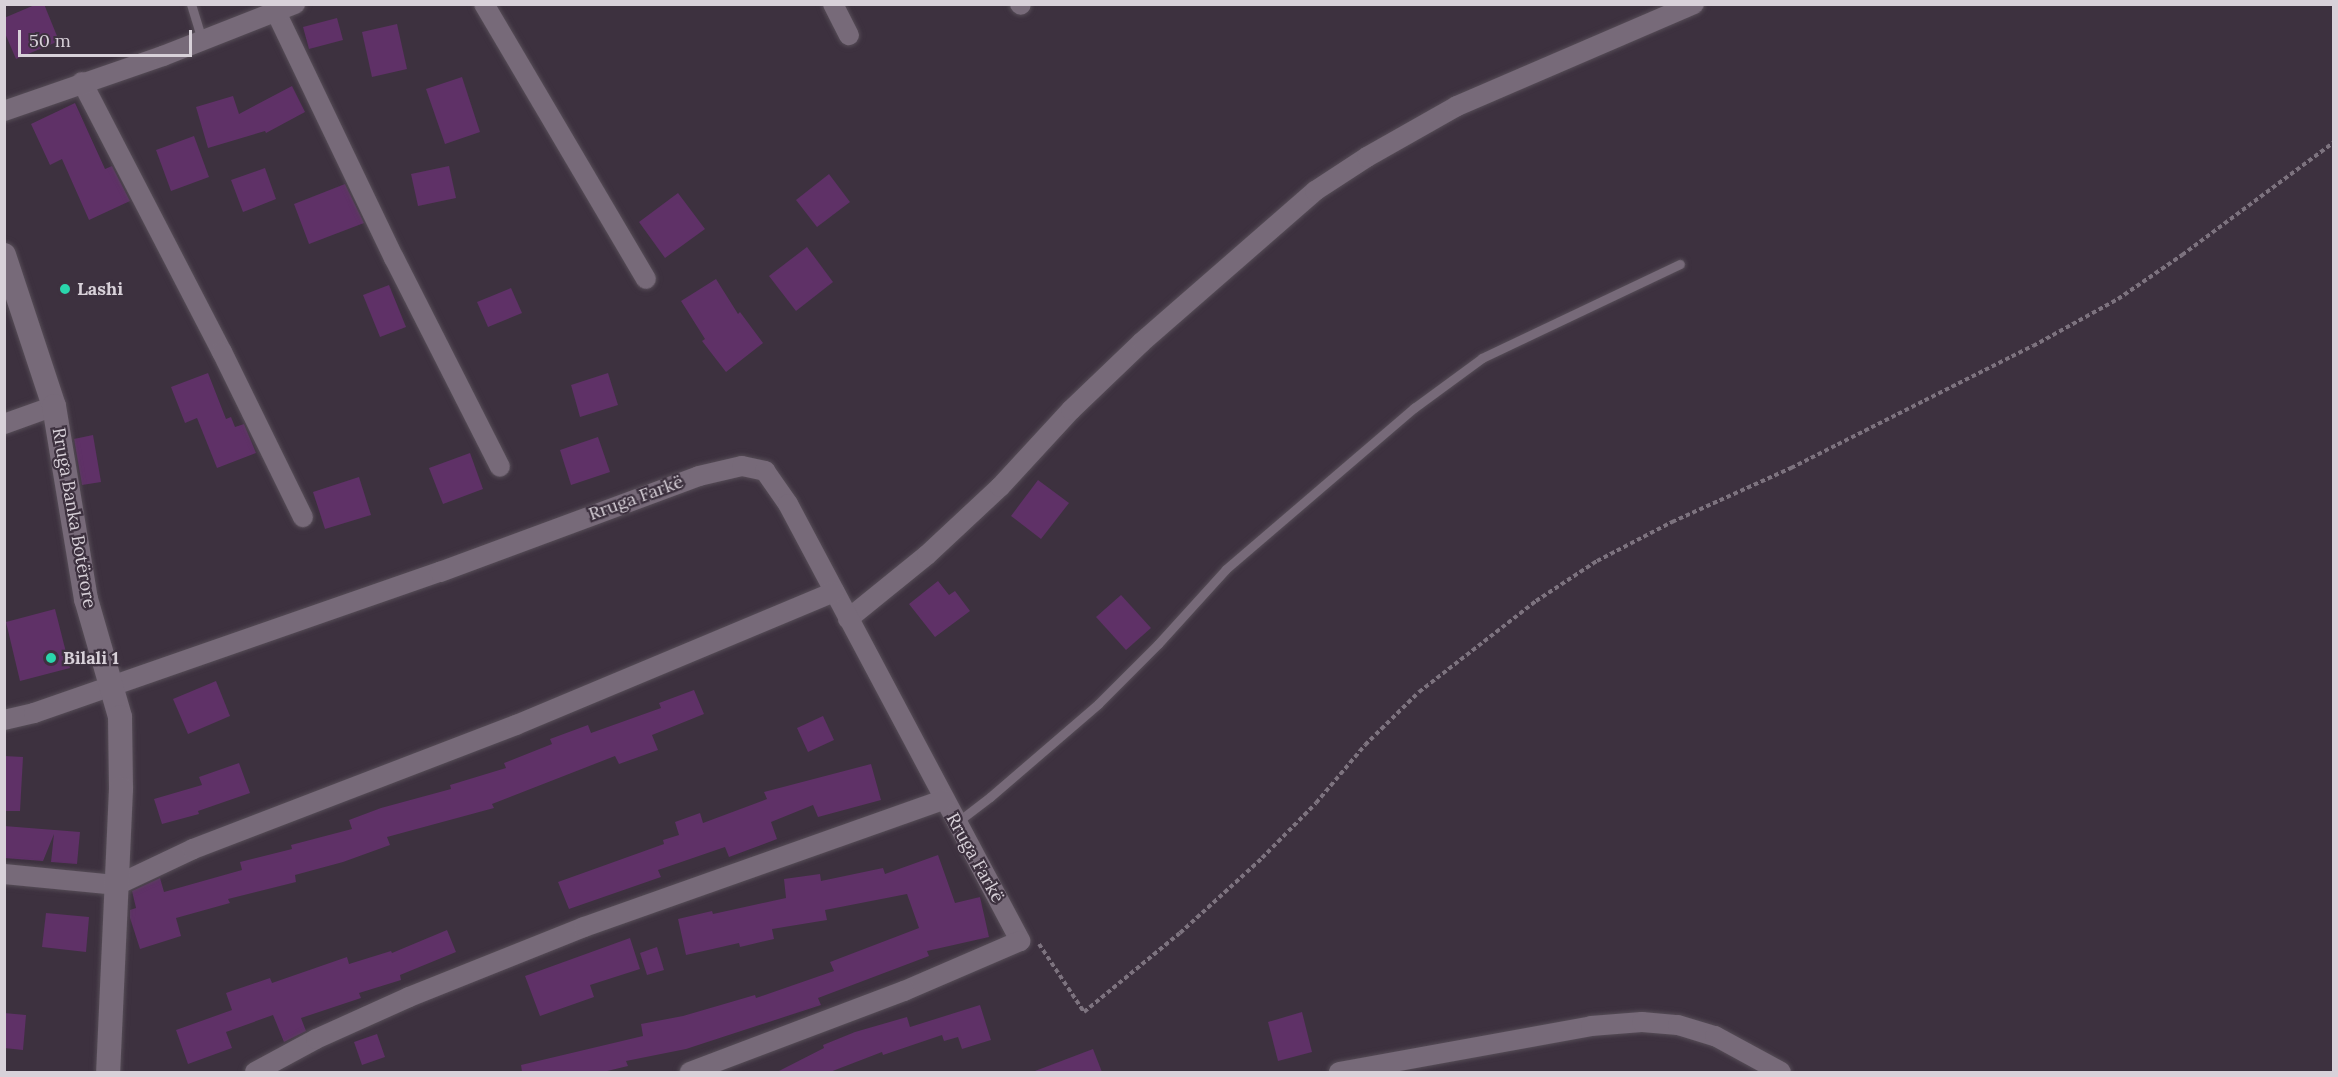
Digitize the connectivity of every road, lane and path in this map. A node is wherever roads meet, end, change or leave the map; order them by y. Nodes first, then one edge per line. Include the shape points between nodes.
1 (191, 4) edge
2 (484, 4) edge
3 (833, 4) edge
4 (1694, 4) edge
5 (286, 8) edge
6 (849, 35) dead end
7 (202, 40) junction
8 (82, 82) junction
9 (4, 111) edge
10 (2334, 142) edge
11 (4, 255) edge
12 (1680, 264) dead end
13 (646, 279) dead end
14 (54, 406) junction
15 (4, 424) edge
16 (500, 467) dead end
17 (303, 517) dead end
18 (834, 592) junction
19 (848, 619) junction
20 (112, 684) junction
21 (4, 720) edge
22 (944, 800) junction
23 (956, 822) junction
24 (4, 874) edge
25 (117, 885) junction
26 (1020, 941) junction
27 (108, 1072) edge
28 (255, 1072) edge
29 (690, 1072) edge
30 (1339, 1072) edge
31 (1781, 1072) edge

1 - 7 lane
2 - 13 street
3 - 6 street
4 - 19 street via 1457,106 1315,190 1142,342 1071,410 1000,487 927,555
5 - 7 street
5 - 16 street via 389,247
7 - 8 street
8 - 9 street
8 - 17 street
10 - 26 path via 2118,299 1791,468 1616,551 1536,601 1419,692 1262,858 1180,933 1084,1012 1039,943
11 - 14 street, Rruga Banka Botërore
12 - 23 lane via 1482,358 1414,408 1226,569 1098,704
14 - 15 street
14 - 20 street, Rruga Banka Botërore via 86,599
18 - 19 street, Rruga Farkë
18 - 20 street, Rruga Farkë via 775,483 765,471 742,466 636,497 440,572
18 - 25 street via 516,725 194,849
19 - 22 street, Rruga Farkë
20 - 21 street, Rruga Farkë
20 - 25 street, Rruga Banka Botërore via 120,717 122,752
22 - 23 street, Rruga Farkë
22 - 28 street via 584,927 398,1002
23 - 26 street, Rruga Farkë
24 - 25 street
25 - 27 street, Rruga Banka Botërore
26 - 29 street via 914,987
30 - 31 street via 1591,1026 1642,1022 1678,1025 1715,1036

